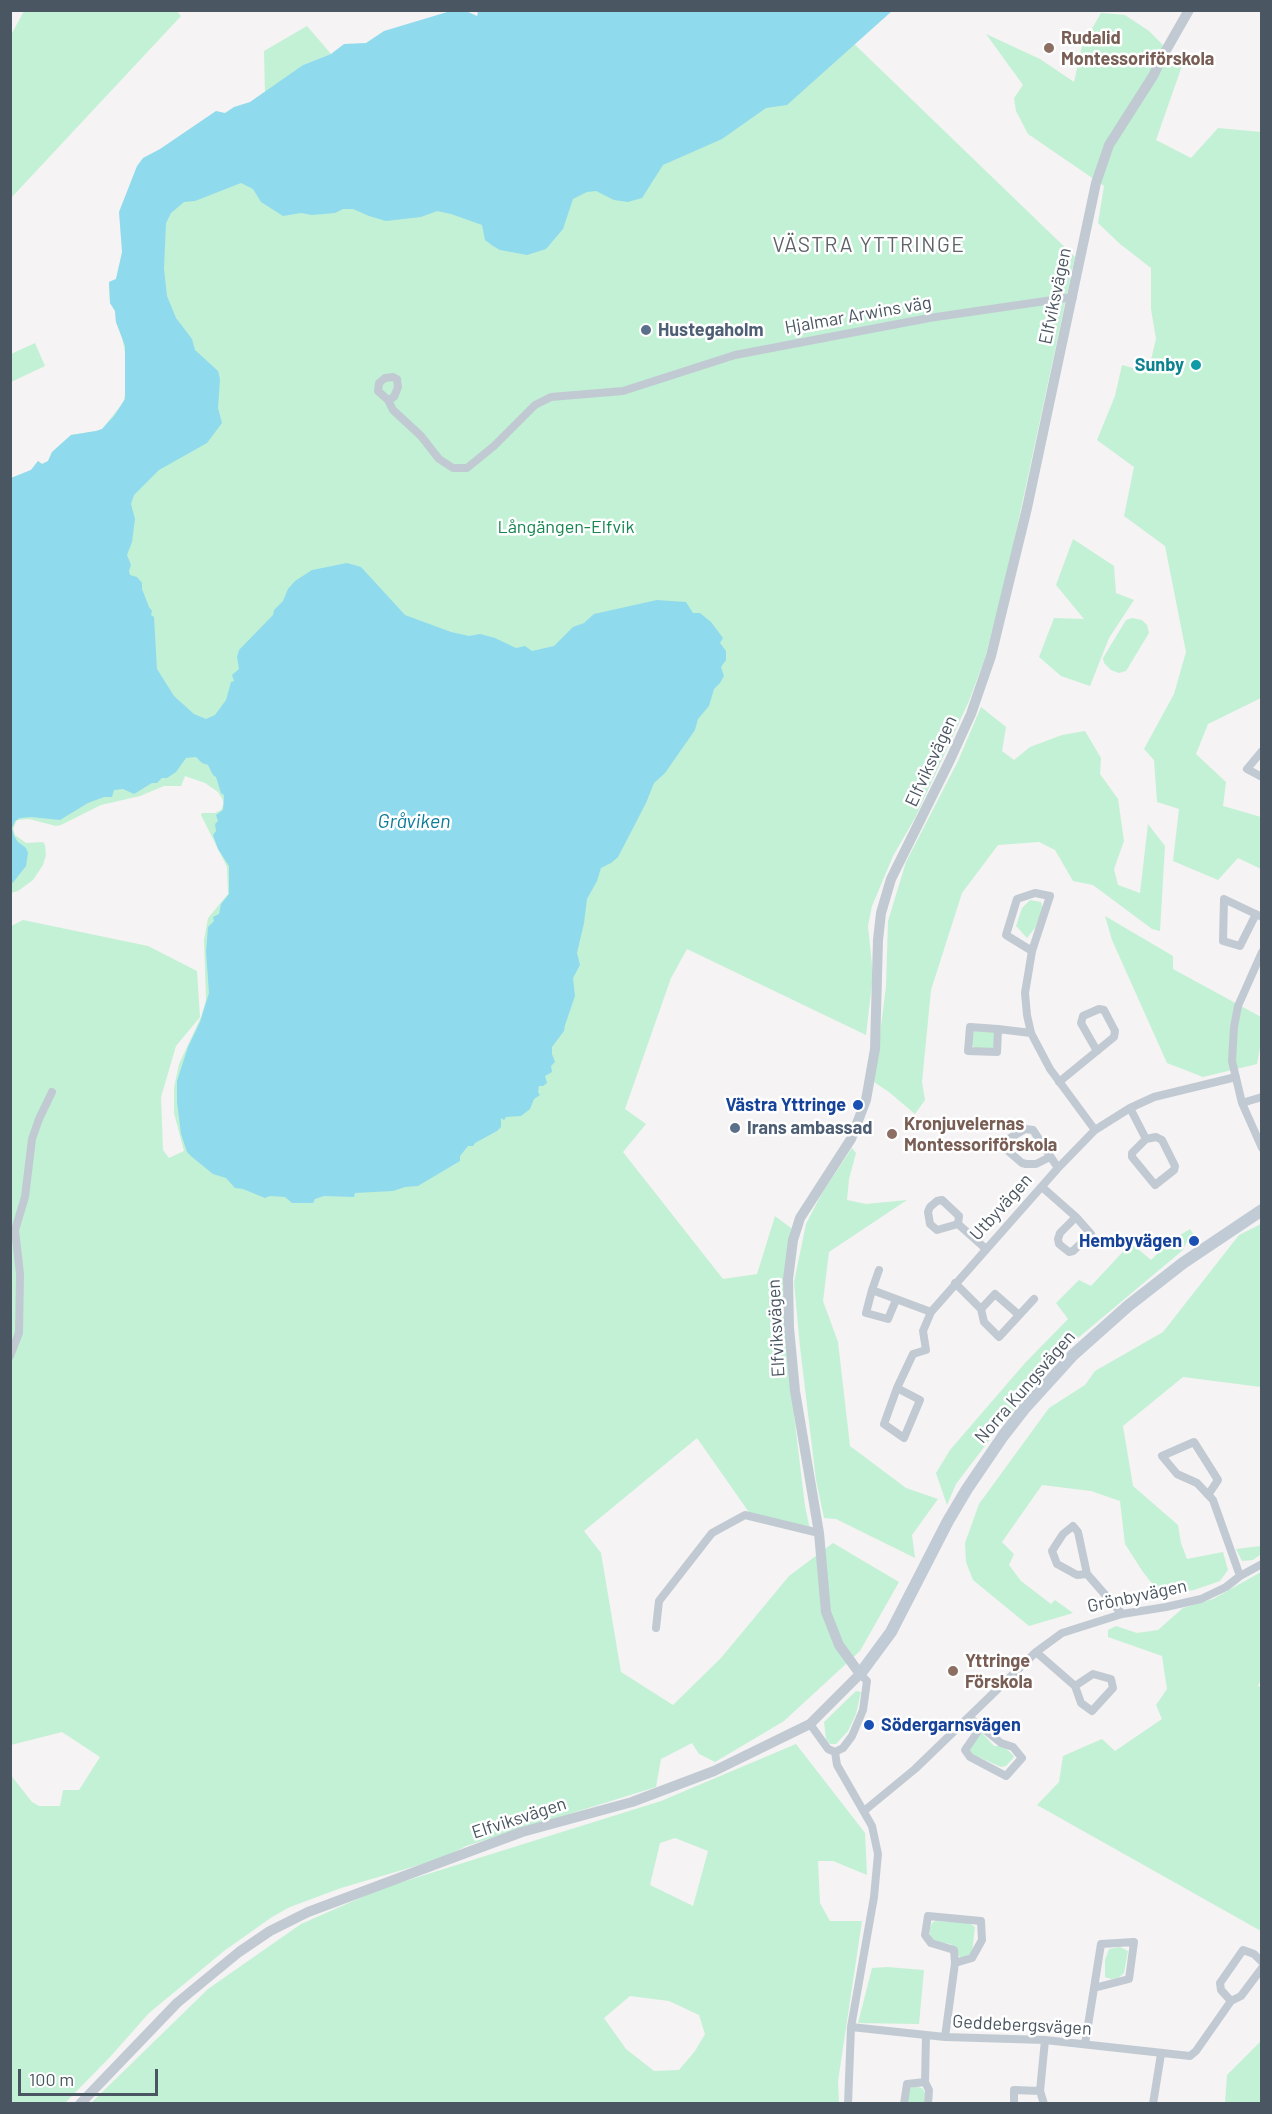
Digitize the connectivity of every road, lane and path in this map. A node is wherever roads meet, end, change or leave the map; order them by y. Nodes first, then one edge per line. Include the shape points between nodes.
1 (1189, 10) edge
2 (1073, 297) junction
3 (388, 400) dead end
4 (1262, 751) edge
5 (1262, 777) edge
6 (1259, 915) edge
7 (1032, 951) junction
8 (1262, 952) edge
9 (998, 1029) junction
10 (1031, 1033) junction
11 (1097, 1051) junction
12 (1236, 1077) junction
13 (1059, 1082) junction
14 (52, 1092) dead end
15 (1262, 1097) edge
16 (1242, 1103) junction
17 (1130, 1108) junction
18 (1095, 1130) junction
19 (1146, 1139) junction
20 (1262, 1148) edge
21 (1050, 1157) junction
22 (1058, 1168) junction
23 (1042, 1186) junction
24 (1262, 1210) edge
25 (1076, 1217) dead end
26 (958, 1224) dead end
27 (986, 1249) junction
28 (879, 1270) dead end
29 (955, 1283) junction
30 (872, 1290) junction
31 (1034, 1299) dead end
32 (896, 1300) junction
33 (981, 1309) junction
34 (931, 1312) junction
35 (1019, 1315) junction
36 (10, 1356) edge
37 (897, 1388) junction
38 (1208, 1495) junction
39 (819, 1533) junction
40 (1262, 1564) edge
41 (1087, 1575) junction
42 (1240, 1576) junction
43 (1122, 1614) junction
44 (656, 1628) dead end
45 (1036, 1652) junction
46 (860, 1674) junction
47 (1075, 1686) junction
48 (969, 1717) junction
49 (810, 1724) junction
50 (981, 1727) junction
51 (835, 1752) junction
52 (864, 1811) junction
53 (1262, 1962) edge
54 (955, 1964) junction
55 (1262, 1968) edge
56 (1094, 1988) junction
57 (1231, 2001) junction
58 (851, 2028) junction
59 (926, 2035) junction
60 (945, 2037) junction
61 (1045, 2040) junction
62 (1085, 2044) junction
63 (1161, 2054) junction
64 (925, 2082) junction
65 (1040, 2091) junction
66 (80, 2103) edge
67 (848, 2103) edge
68 (904, 2103) edge
69 (928, 2103) edge
70 (1014, 2103) edge
71 (1044, 2103) edge
72 (1153, 2103) edge

1 - 2 street, Elfviksvägen via 1109,145 1096,183
2 - 3 street, Hjalmar Arwins väg via 929,318 735,354 623,391 551,397 535,405 467,468 453,468 439,459
2 - 39 street, Elfviksvägen via 1028,508 991,656 971,714 891,879 881,913 875,1049 866,1101 851,1139 800,1218 794,1240 788,1279 789,1328 795,1391
4 - 5 street via 1247,769
6 - 6 street via 1224,899 1223,941 1239,946
7 - 7 street via 1050,896 1035,893 1017,899 1006,935
7 - 10 street via 1025,993
8 - 12 street via 1238,1006 1232,1061
9 - 9 street via 970,1027 968,1051 997,1052
9 - 10 street
10 - 13 street
11 - 11 street via 1115,1035 1101,1009 1083,1016 1081,1021
11 - 13 street
12 - 16 street
12 - 17 street, Utbyvägen via 1163,1094
13 - 18 street
14 - 36 street via 32,1139 25,1197 15,1230 20,1274 19,1333
15 - 16 street
16 - 20 street
17 - 18 street, Utbyvägen
17 - 19 street
18 - 22 street, Utbyvägen
19 - 19 street via 1162,1140 1175,1166 1155,1185 1132,1157
21 - 21 street via 1033,1130 1025,1129 1000,1144 1022,1163 1036,1164
21 - 22 street
22 - 23 street, Utbyvägen
23 - 25 street
23 - 27 street, Utbyvägen
24 - 46 main road, Norra Kungsvägen via 1154,1284 1044,1386 967,1489 891,1632
26 - 27 street
27 - 29 street, Utbyvägen
28 - 30 street
29 - 33 street
29 - 34 street, Utbyvägen
30 - 32 street
30 - 32 street via 866,1313 888,1319
31 - 35 street
32 - 34 street
33 - 35 street via 994,1294
33 - 35 street via 984,1322 999,1337
34 - 37 street, Utbyvägen via 923,1331 926,1350 913,1354
37 - 37 street via 884,1424 904,1438 920,1400
38 - 38 street via 1218,1480 1194,1442 1162,1456 1177,1474 1197,1483
38 - 42 street
39 - 44 street via 745,1515 712,1533 659,1601
39 - 46 street, Elfviksvägen via 829,1623
40 - 42 street, Grönbyvägen
41 - 41 street via 1078,1532 1072,1526 1052,1551 1057,1564 1077,1575
41 - 43 street
42 - 43 street, Grönbyvägen via 1201,1599
43 - 45 street, Grönbyvägen via 1062,1633
45 - 47 street
45 - 48 street, Grönbyvägen
46 - 49 street, Elfviksvägen
46 - 51 street via 867,1682 861,1716 852,1736
47 - 47 street via 1093,1674 1111,1679 1113,1688 1092,1711 1081,1703
48 - 50 street
48 - 52 street, Grönbyvägen
49 - 51 street via 828,1749
49 - 66 street, Elfviksvägen via 714,1771 651,1796 522,1832 290,1920 239,1952 177,2003
50 - 50 street via 965,1750 970,1757 1006,1776 1022,1758
51 - 52 street via 837,1765
52 - 58 street via 876,1838 877,1869
53 - 57 street via 1243,1950 1220,1983
54 - 54 street via 972,1958 982,1940 981,1921 928,1916 925,1935 931,1943 954,1950
54 - 60 street
55 - 57 street via 1241,1996
56 - 56 street via 1129,1979 1134,1942 1101,1944
56 - 62 street
57 - 63 street, Geddebergsvägen via 1190,2056
58 - 59 street, Geddebergsvägen
58 - 67 street
59 - 60 street, Geddebergsvägen
59 - 64 street
60 - 61 street, Geddebergsvägen
61 - 62 street, Geddebergsvägen
61 - 65 street
62 - 63 street, Geddebergsvägen
63 - 72 street
64 - 68 street via 907,2084
64 - 69 street
65 - 70 street via 1014,2090
65 - 71 street

